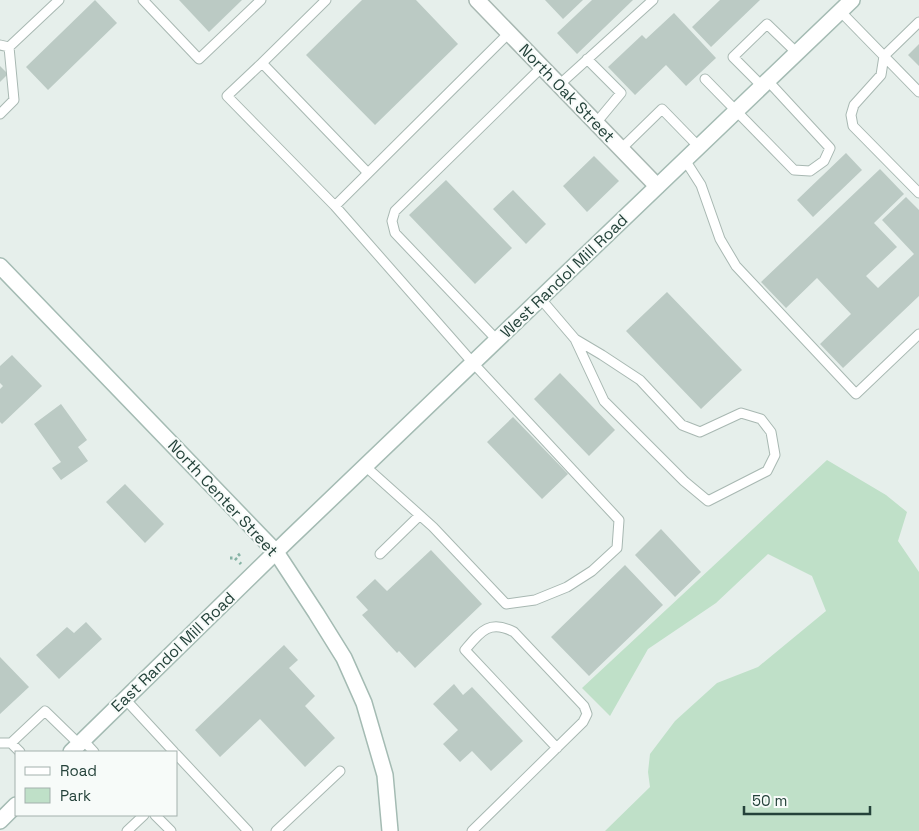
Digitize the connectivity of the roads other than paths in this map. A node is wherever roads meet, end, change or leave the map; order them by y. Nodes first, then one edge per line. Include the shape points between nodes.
1 (59, 0) edge
2 (143, 0) edge
3 (261, 0) edge
4 (326, 0) edge
5 (653, 0) edge
6 (852, 0) edge
7 (481, 1) edge
8 (840, 11) junction
9 (919, 22) edge
10 (509, 33) junction
11 (5, 46) edge
12 (797, 53) junction
13 (884, 56) junction
14 (587, 60) junction
15 (262, 63) junction
16 (542, 67) junction
17 (704, 79) dead end
18 (765, 83) junction
19 (559, 85) junction
20 (919, 92) edge
21 (736, 111) junction
22 (0, 114) edge
23 (596, 123) junction
24 (698, 147) junction
25 (621, 149) junction
26 (685, 160) junction
27 (368, 173) junction
28 (657, 186) junction
29 (919, 193) edge
30 (335, 206) junction
31 (0, 266) edge
32 (540, 298) junction
33 (919, 334) edge
34 (575, 339) junction
35 (497, 340) junction
36 (473, 363) junction
37 (365, 466) junction
38 (419, 516) junction
39 (276, 552) junction
40 (380, 554) dead end
41 (125, 699) junction
42 (0, 742) edge
43 (11, 743) junction
44 (77, 746) edge
45 (557, 748) junction
46 (19, 751) edge
47 (91, 751) edge
48 (173, 751) edge
49 (178, 756) edge
50 (340, 771) dead end
51 (15, 806) edge
52 (143, 816) edge
53 (156, 816) edge
54 (0, 821) edge
55 (127, 831) edge
56 (171, 831) edge
57 (248, 831) edge
58 (276, 831) edge
59 (390, 831) edge
60 (472, 831) edge

1 - 11 lane
2 - 3 lane via 199,59
4 - 15 lane
5 - 14 lane
6 - 8 main road, West Randol Mill Road
7 - 10 main road, North Oak Street
8 - 12 main road, West Randol Mill Road
8 - 13 lane
9 - 13 lane
10 - 16 main road, North Oak Street
10 - 27 lane
11 - 22 lane via 14,100
12 - 18 main road, West Randol Mill Road
12 - 18 lane via 767,24 733,57
13 - 20 lane
13 - 29 lane via 881,74 854,105 851,115 853,126
14 - 19 lane
14 - 23 lane via 621,93
15 - 27 lane
15 - 30 lane via 227,96
16 - 19 main road, North Oak Street
16 - 35 lane via 395,211 392,221 395,233
17 - 21 lane
18 - 21 main road, West Randol Mill Road
18 - 21 lane via 830,148 824,161 810,171 794,170
19 - 23 main road, North Oak Street
21 - 24 main road, West Randol Mill Road
23 - 25 main road, North Oak Street
24 - 25 lane via 662,109
24 - 26 main road, West Randol Mill Road
25 - 28 main road, North Oak Street
26 - 28 main road, West Randol Mill Road
26 - 33 lane via 701,185 720,239 736,266 856,394
27 - 30 lane
28 - 32 main road, West Randol Mill Road
30 - 36 lane
31 - 39 main road, North Center Street
32 - 34 lane
32 - 35 main road, West Randol Mill Road
34 - 34 lane via 604,401 708,501 767,471 775,455 771,432 761,419 741,413 700,432 682,425 640,380
35 - 36 main road, West Randol Mill Road
36 - 37 main road, West Randol Mill Road
36 - 38 lane via 619,520 617,548 592,571 567,587 534,600 506,604
37 - 38 lane
37 - 39 main road, West Randol Mill Road
38 - 40 lane
39 - 41 main road, East Randol Mill Road
39 - 59 main road, North Center Street via 344,658 364,703 385,775
41 - 44 main road, East Randol Mill Road
41 - 48 lane
42 - 43 lane
43 - 44 lane via 45,711
43 - 46 lane
44 - 47 lane
45 - 45 lane via 584,722 587,714 584,706 514,632 494,626 485,630 464,650
45 - 60 lane
49 - 57 lane
50 - 58 lane
51 - 54 main road
52 - 55 lane
53 - 56 lane

